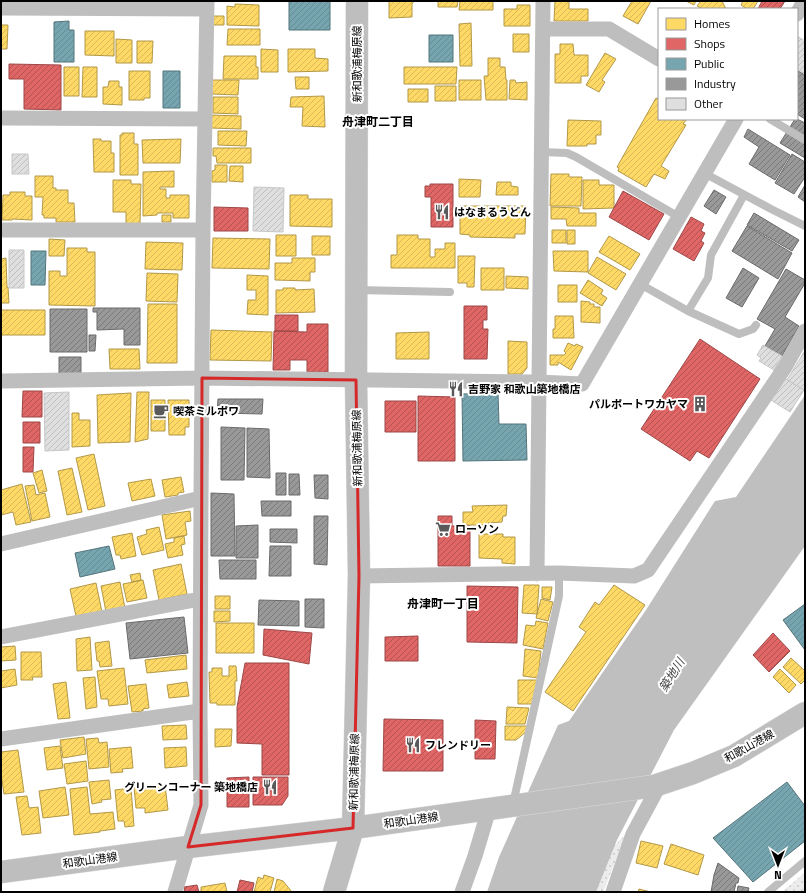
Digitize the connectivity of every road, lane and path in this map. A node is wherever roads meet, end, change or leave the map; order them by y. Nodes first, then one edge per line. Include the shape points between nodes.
1 (357, 1) edge
2 (543, 1) edge
3 (804, 1) edge
4 (207, 5) edge
5 (1, 8) edge
6 (798, 12) edge
7 (543, 29) junction
8 (658, 58) edge
9 (1, 118) edge
10 (205, 119) junction
11 (735, 120) edge
12 (772, 120) edge
13 (805, 140) edge
14 (541, 152) junction
15 (704, 173) junction
16 (744, 195) junction
17 (679, 217) junction
18 (805, 226) edge
19 (1, 230) edge
20 (203, 230) junction
21 (640, 284) junction
22 (357, 290) junction
23 (450, 292) dead end
24 (688, 311) junction
25 (756, 325) dead end
26 (805, 331) edge
27 (202, 378) junction
28 (356, 380) junction
29 (1, 381) edge
30 (538, 382) junction
31 (201, 498) junction
32 (1, 544) edge
33 (559, 573) junction
34 (537, 574) junction
35 (359, 576) junction
36 (200, 599) junction
37 (1, 637) edge
38 (200, 711) junction
39 (801, 721) edge
40 (1, 739) edge
41 (657, 785) junction
42 (515, 806) junction
43 (489, 809) junction
44 (353, 828) junction
45 (188, 847) junction
46 (805, 861) edge
47 (1, 872) edge
48 (175, 892) edge
49 (334, 892) edge
50 (462, 892) edge
51 (613, 892) edge
52 (768, 892) edge

1 - 22 main road, 新和歌浦梅原線
2 - 7 street
3 - 6 street
4 - 5 street
4 - 10 street
7 - 8 street via 609,29
7 - 14 street
9 - 10 street
10 - 20 street
11 - 15 street
12 - 13 lane
14 - 17 lane via 567,153 576,157
14 - 30 street
15 - 16 lane
15 - 17 street
16 - 18 lane
16 - 24 lane via 711,255 708,278
17 - 21 street
19 - 20 street
20 - 27 street
21 - 24 lane
21 - 30 street via 582,384
22 - 23 lane
22 - 28 main road, 新和歌浦梅原線
24 - 25 lane via 739,334 753,329
26 - 33 street via 785,367 648,570 634,576
27 - 28 street
27 - 29 street
27 - 31 street
28 - 30 street
28 - 35 main road, 新和歌浦梅原線
30 - 34 street
31 - 32 street
31 - 36 street
33 - 34 street
33 - 42 lane via 559,596
34 - 35 street
35 - 44 main road, 新和歌浦梅原線
36 - 37 street
36 - 38 street
38 - 40 street
38 - 45 street via 201,805
39 - 41 main road, 和歌山港線 via 734,756
41 - 42 main road, 和歌山港線
41 - 51 street via 633,834
42 - 43 main road, 和歌山港線
43 - 44 main road, 和歌山港線
43 - 50 street
44 - 45 main road, 和歌山港線
44 - 49 main road, 新和歌浦梅原線
45 - 47 main road, 和歌山港線
45 - 48 street
46 - 52 lane

